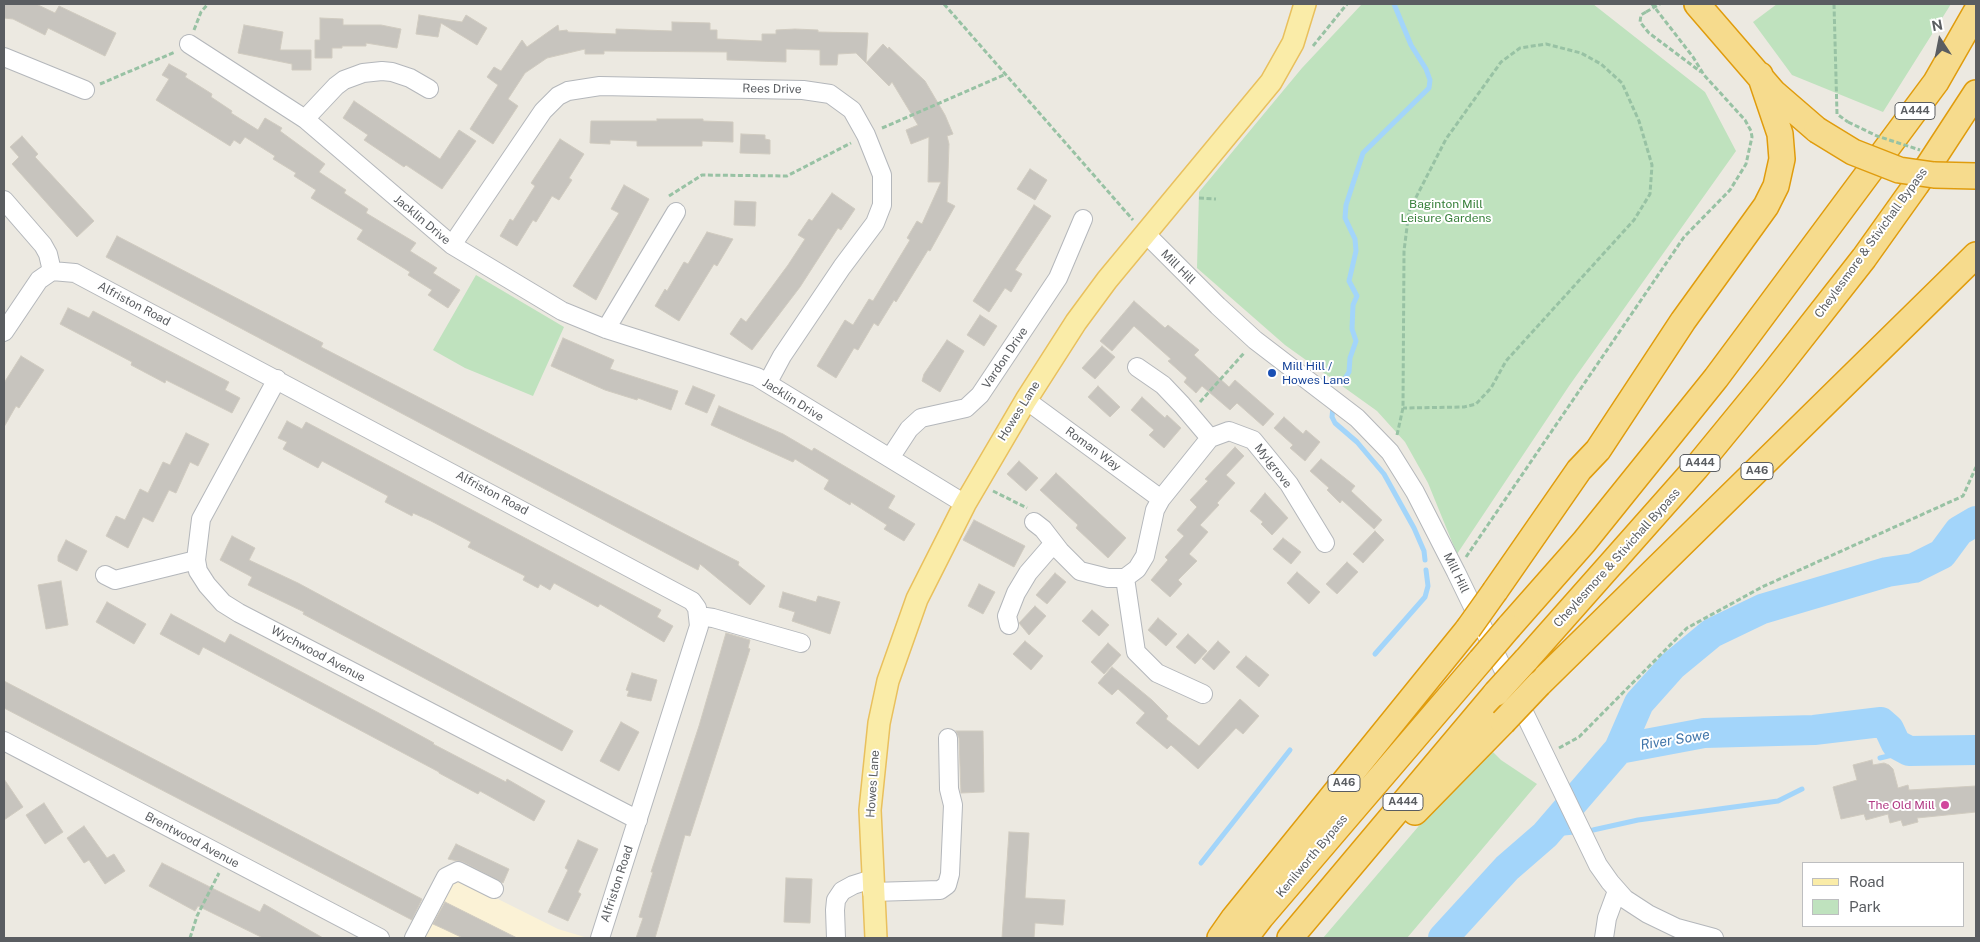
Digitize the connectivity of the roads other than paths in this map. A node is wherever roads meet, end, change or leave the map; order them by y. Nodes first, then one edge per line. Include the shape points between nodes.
1 (1305, 4) edge
2 (1697, 4) edge
3 (1721, 4) edge
4 (1976, 12) edge
5 (1732, 43) junction
6 (189, 44) road end
7 (4, 57) edge
8 (1760, 75) junction
9 (429, 89) dead end
10 (86, 90) road end
11 (1976, 93) edge
12 (305, 119) junction
13 (1976, 176) edge
14 (4, 200) edge
15 (676, 212) road end
16 (1083, 219) dead end
17 (1145, 233) junction
18 (452, 246) junction
19 (1976, 255) edge
20 (52, 271) junction
21 (606, 329) junction
22 (4, 332) edge
23 (1137, 367) dead end
24 (277, 379) junction
25 (768, 382) junction
26 (1026, 400) junction
27 (1210, 438) junction
28 (890, 458) junction
29 (1161, 499) junction
30 (965, 504) junction
31 (1034, 522) road end
32 (1054, 543) junction
33 (1325, 543) dead end
34 (196, 560) junction
35 (105, 575) dead end
36 (1125, 578) junction
37 (1502, 607) junction
38 (699, 616) junction
39 (1008, 625) dead end
40 (1475, 643) junction
41 (801, 644) dead end
42 (1203, 694) dead end
43 (948, 738) dead end
44 (4, 741) edge
45 (1381, 775) joint
46 (638, 820) junction
47 (872, 885) junction
48 (494, 889) dead end
49 (1617, 891) junction
50 (1310, 912) junction
51 (380, 938) edge
52 (414, 938) edge
53 (600, 938) edge
54 (836, 938) edge
55 (876, 938) edge
56 (1220, 938) edge
57 (1245, 938) edge
58 (1290, 938) edge
59 (1604, 938) edge
60 (1714, 938) edge

1 - 17 main road, Howes Lane via 1293,43 1271,82
2 - 5 highway
3 - 5 highway
4 - 37 highway, A444 via 1936,82 1716,378 1584,542
5 - 8 highway
6 - 12 street, Jacklin Drive
7 - 10 street
8 - 13 highway, bridge via 1786,105 1817,130 1853,152 1899,170
8 - 37 highway, A46 via 1780,134 1782,159 1776,186 1766,206 1683,321 1598,450 1587,475
9 - 12 street via 392,72 362,73 336,86
11 - 50 highway, Cheylesmore & Stivichall Bypass / A444, bridge via 1864,258 1773,374 1696,468 1496,692
12 - 18 street, Jacklin Drive
14 - 20 street via 43,245
15 - 21 street
16 - 28 street, Vardon Drive via 1058,278 980,395 966,408 921,418 909,429
17 - 26 main road, Howes Lane via 1076,322
17 - 49 street, Mill Hill via 1256,340 1357,418 1390,452 1415,492 1456,572 1598,865
18 - 21 street, Jacklin Drive via 562,311
18 - 25 street, Rees Drive via 543,110 558,96 578,88 600,86 817,91 830,94 852,110 866,135 882,175 884,195 875,223 782,356
19 - 50 highway, A46, bridge via 1539,684 1351,881
20 - 22 street via 39,280
20 - 24 street, Alfriston Road via 75,273
21 - 25 street, Jacklin Drive
23 - 27 street via 1163,386
24 - 34 street, Wychwood Avenue via 206,507 198,533
24 - 38 street, Alfriston Road via 684,594 692,601
25 - 28 street, Jacklin Drive
26 - 29 street, Roman Way
26 - 30 main road, Howes Lane
27 - 29 street
27 - 33 street, Mylgrove via 1229,431 1253,440 1289,484
28 - 30 street, Jacklin Drive
29 - 36 street via 1155,510 1145,556 1137,569
30 - 47 main road, Howes Lane via 917,599 888,680 879,723 870,810
31 - 32 street
32 - 36 street via 1080,571 1108,578
32 - 39 street via 1028,573 1016,593 1007,616
34 - 35 street via 116,580
34 - 46 street, Wychwood Avenue via 207,586 223,603 239,613
36 - 42 street via 1136,652 1157,673
37 - 40 highway, A444, bridge
37 - 40 highway, A46, bridge
38 - 41 street
38 - 46 street, Alfriston Road via 700,626
40 - 45 highway, A444
40 - 56 highway, A46
43 - 47 street via 952,805 947,884 940,890
44 - 51 street, Brentwood Avenue
45 - 57 highway, Kenilworth Bypass / A46
46 - 53 street, Alfriston Road
47 - 54 street via 842,891 834,910
47 - 55 main road, Howes Lane
48 - 52 street via 458,871 446,876
49 - 59 street
49 - 60 street, Mill Hill via 1648,914 1677,928
50 - 58 highway, A46

